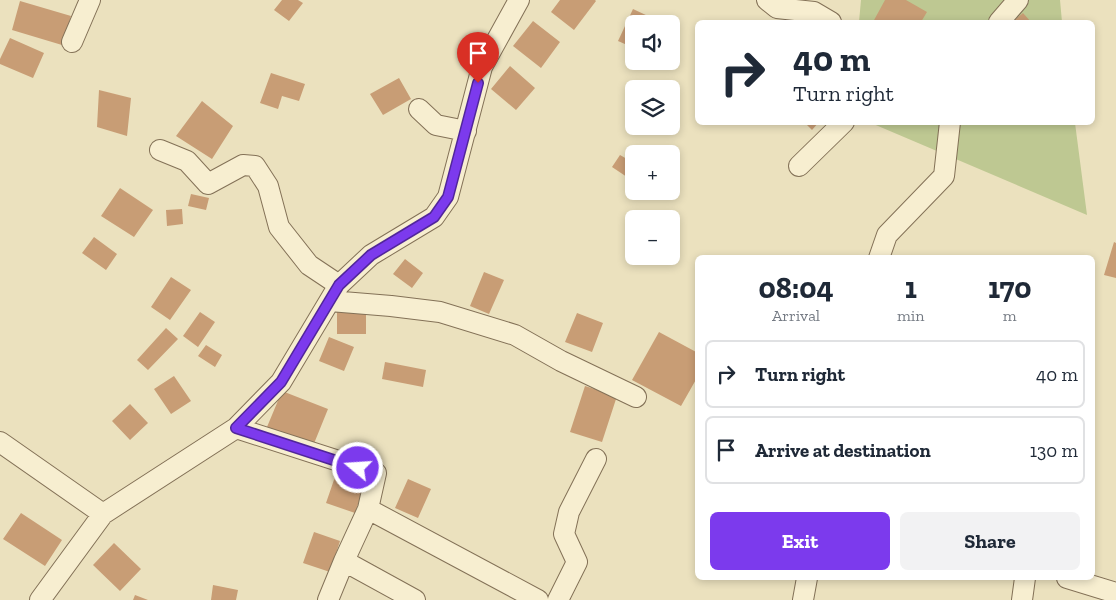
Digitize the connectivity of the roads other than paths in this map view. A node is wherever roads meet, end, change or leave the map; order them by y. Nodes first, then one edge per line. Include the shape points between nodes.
1 (90, 0) edge
2 (519, 0) edge
3 (767, 0) edge
4 (1018, 0) edge
5 (828, 20) edge
6 (1001, 20) edge
7 (72, 42) dead end
8 (419, 109) dead end
9 (841, 125) edge
10 (950, 125) edge
11 (466, 131) junction
12 (160, 150) dead end
13 (799, 166) dead end
14 (880, 255) edge
15 (334, 293) junction
16 (636, 397) dead end
17 (236, 428) junction
18 (0, 442) edge
19 (596, 459) dead end
20 (368, 509) junction
21 (103, 514) junction
22 (344, 561) junction
23 (807, 580) edge
24 (1025, 580) edge
25 (1074, 580) edge
26 (1116, 593) edge
27 (40, 600) edge
28 (328, 600) edge
29 (415, 600) edge
30 (538, 600) edge
31 (558, 600) edge
32 (803, 600) edge
33 (1022, 600) edge

1 - 7 street
2 - 11 street via 482,67
3 - 5 street via 778,8 814,12
4 - 6 street
8 - 11 street via 436,125
9 - 13 street
10 - 14 street via 944,176 887,235
11 - 15 street via 448,197 434,217 371,255
12 - 15 street via 187,161 208,184 243,165 255,166 268,186 279,227
15 - 16 street via 391,306 440,312 515,335
15 - 17 street via 281,382
17 - 20 street via 376,474
17 - 21 street
18 - 21 street
19 - 31 street via 569,512 564,534 577,562
20 - 22 street
20 - 30 street
21 - 27 street
22 - 28 street
22 - 29 street
23 - 32 street
24 - 33 street
25 - 26 street

